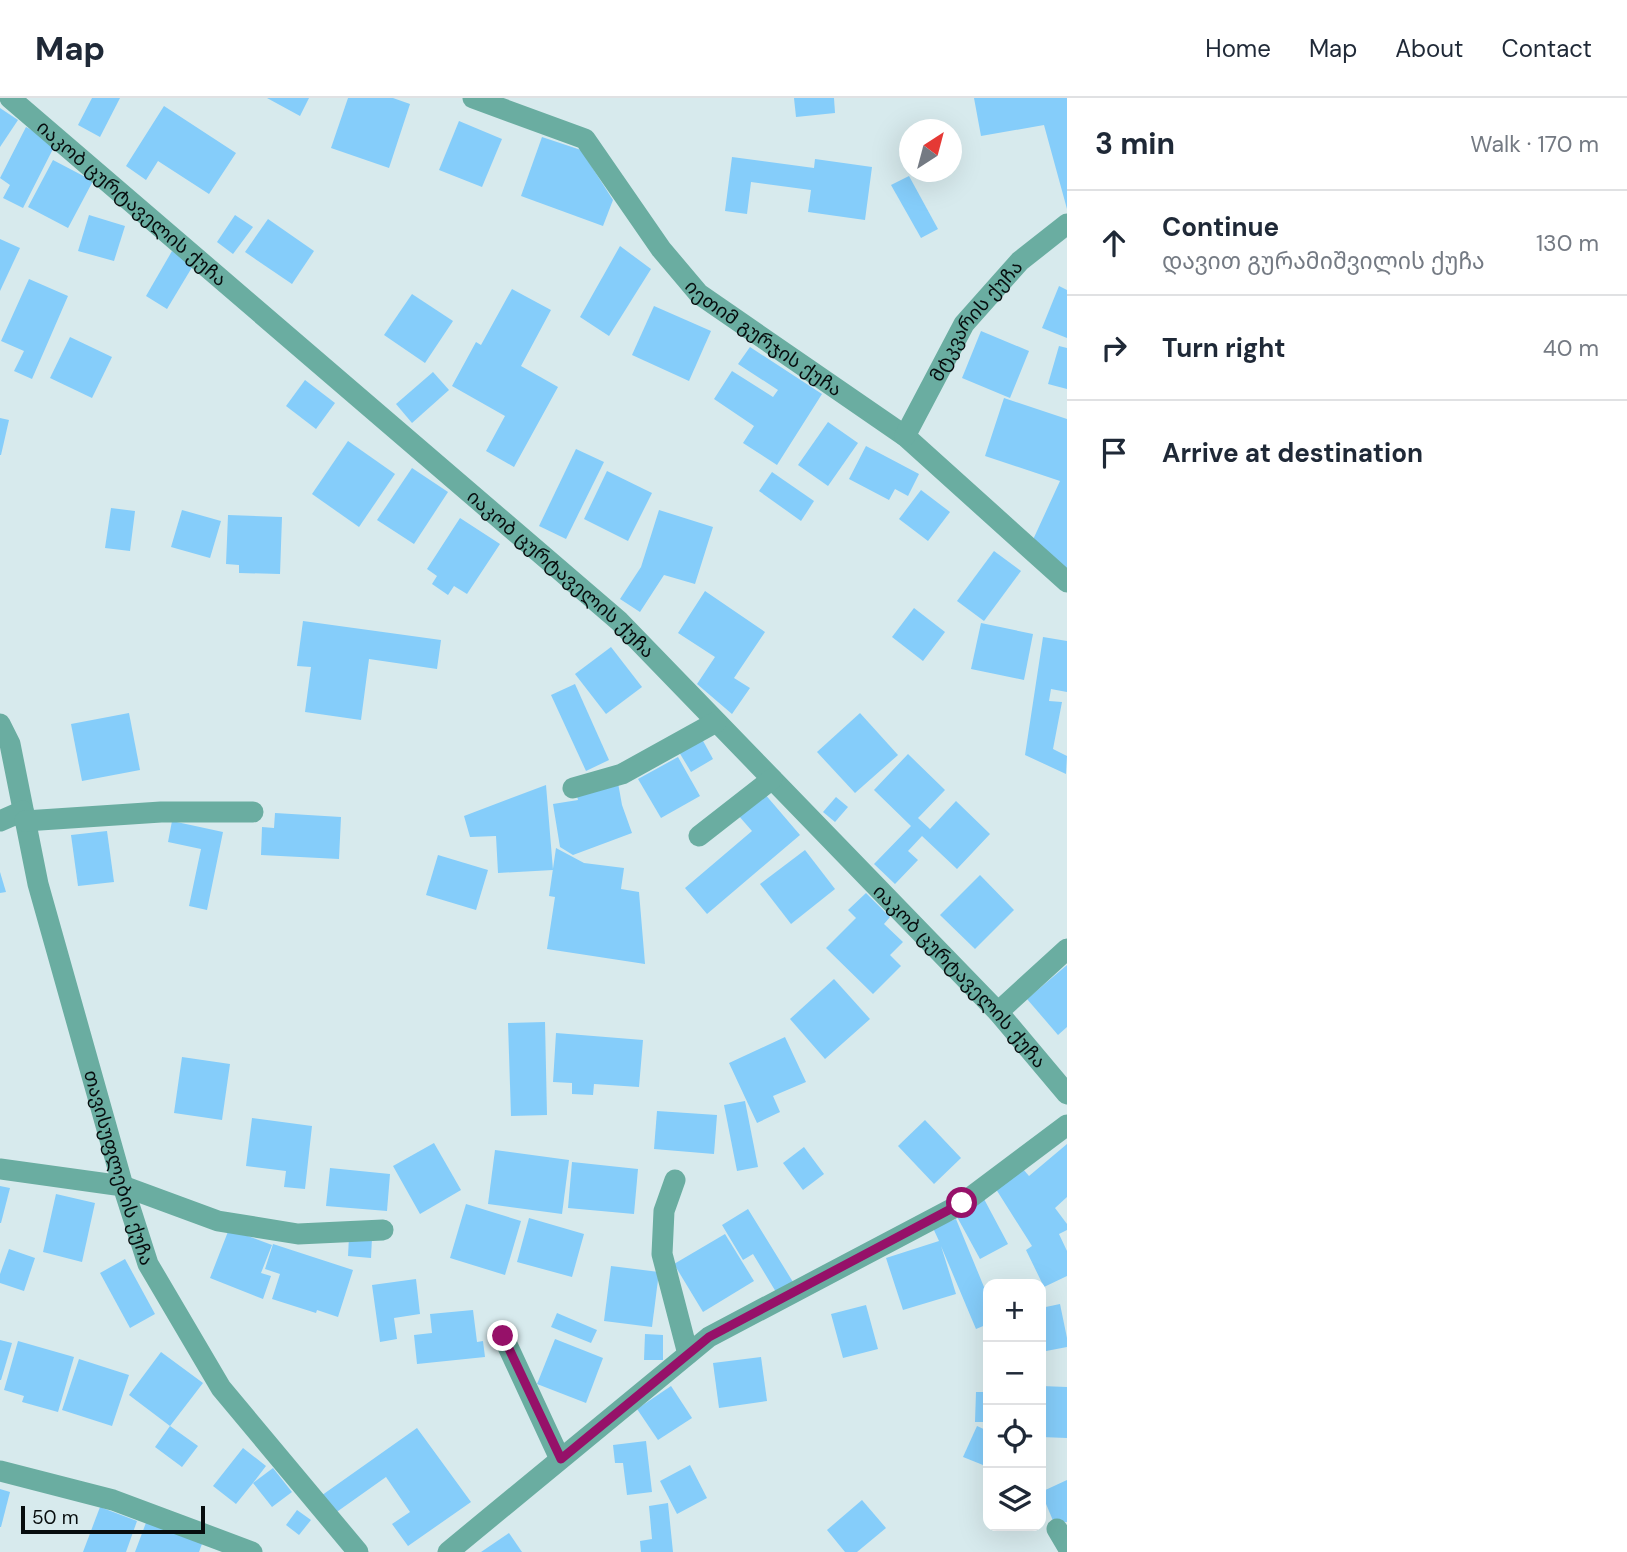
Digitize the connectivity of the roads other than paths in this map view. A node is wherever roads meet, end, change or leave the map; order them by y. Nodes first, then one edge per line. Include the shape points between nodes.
1 (10, 98) edge
2 (473, 98) edge
3 (1067, 224) edge
4 (905, 436) junction
5 (1067, 582) edge
6 (716, 722) junction
7 (0, 724) edge
8 (772, 779) junction
9 (572, 788) dead end
10 (253, 812) dead end
11 (24, 816) junction
12 (0, 821) edge
13 (699, 836) dead end
14 (1067, 948) edge
15 (998, 1012) junction
16 (1067, 1094) edge
17 (1067, 1125) edge
18 (0, 1169) edge
19 (675, 1180) dead end
20 (123, 1186) junction
21 (383, 1230) dead end
22 (503, 1336) dead end
23 (688, 1354) junction
24 (561, 1459) junction
25 (0, 1471) edge
26 (252, 1552) edge
27 (358, 1552) edge
28 (448, 1552) edge

1 - 6 street, იაკობ ცურტაველის ქუჩა via 619,621
2 - 4 street, იეთიმ გურჯის ქუჩა via 585,139 661,249 699,294
3 - 4 street, მტკვარის ქუჩა via 1020,261 964,324
4 - 5 street, იეთიმ გურჯის ქუჩა
6 - 8 street, იაკობ ცურტაველის ქუჩა
6 - 9 street via 622,774
7 - 11 street, თავისუფლების ქუჩა via 9,744
8 - 13 street
8 - 15 street, იაკობ ცურტაველის ქუჩა
10 - 11 street
11 - 12 street
11 - 20 street, თავისუფლების ქუჩა via 38,884
14 - 15 street
15 - 16 street, იაკობ ცურტაველის ქუჩა
17 - 23 street via 962,1203 709,1337
18 - 20 street
19 - 23 street via 664,1211 662,1254
20 - 21 street via 218,1221 298,1234
20 - 27 street, თავისუფლების ქუჩა via 148,1265 221,1388
22 - 24 street
23 - 24 street
24 - 28 street
25 - 26 street via 113,1500

